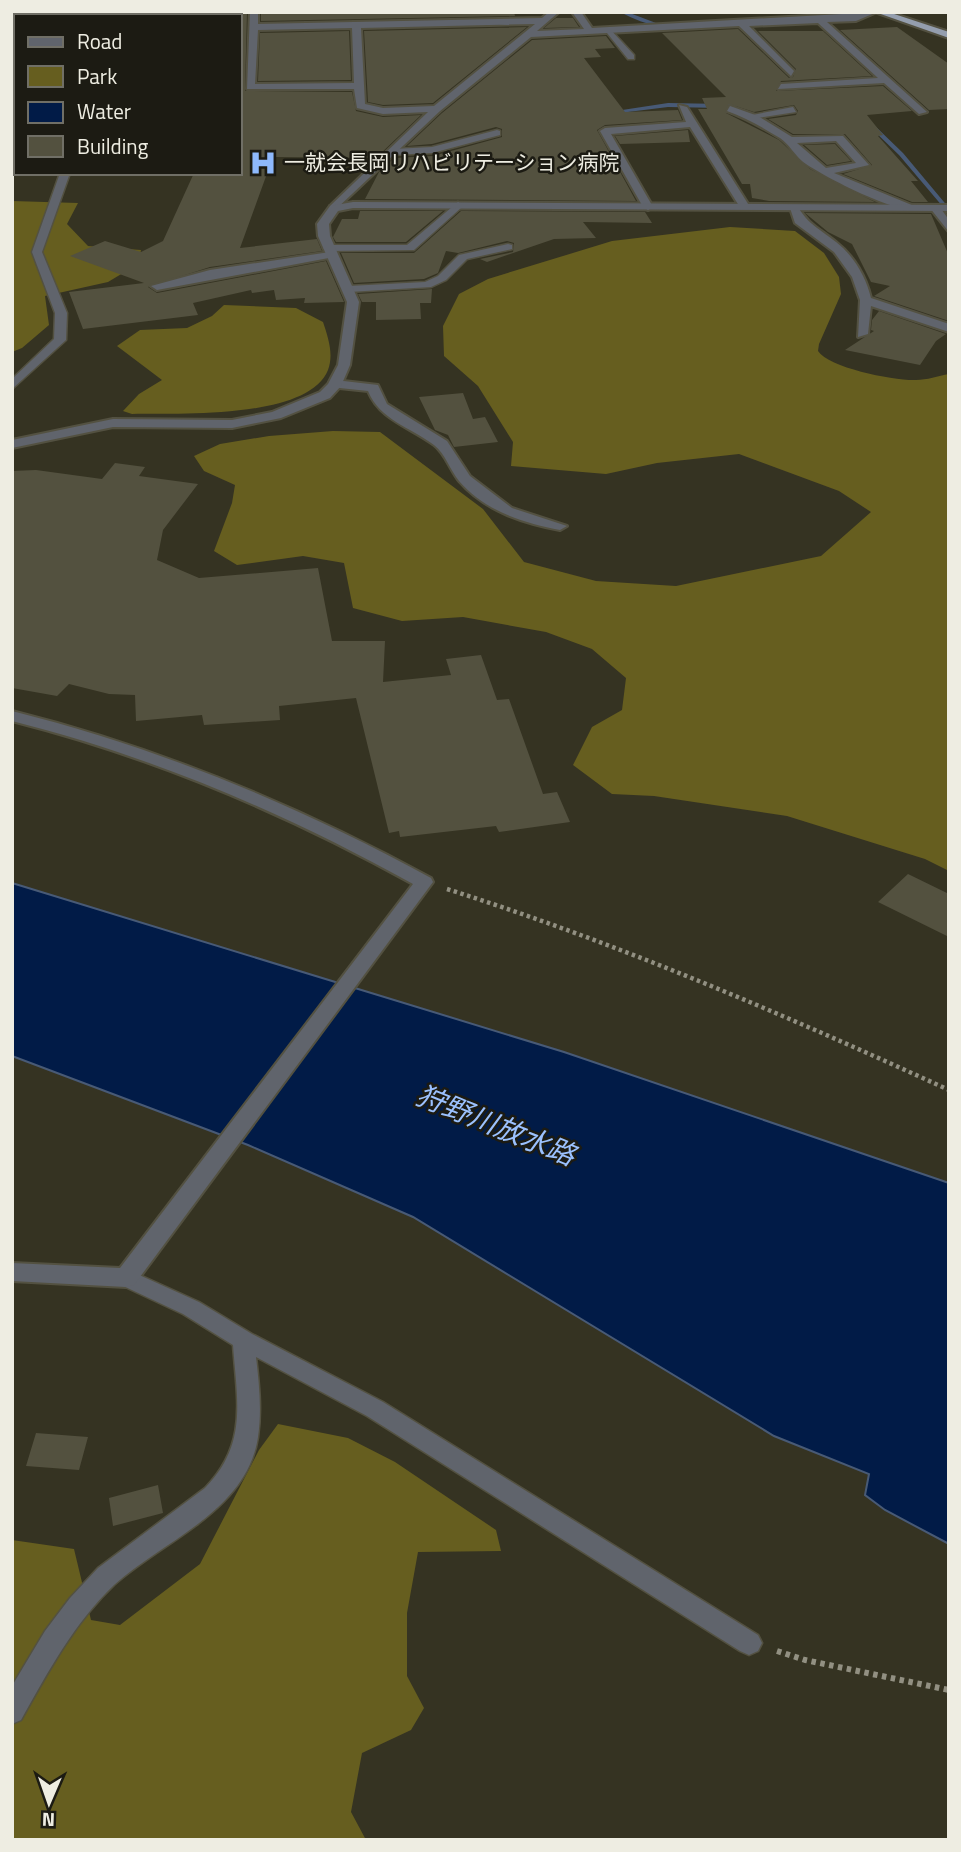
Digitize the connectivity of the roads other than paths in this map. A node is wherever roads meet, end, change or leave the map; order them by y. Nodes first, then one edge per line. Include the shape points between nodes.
1 (254, 12) edge
2 (555, 12) edge
3 (576, 12) edge
4 (873, 12) edge
5 (879, 12) edge
6 (820, 20) junction
7 (544, 21) junction
8 (742, 24) junction
9 (356, 25) junction
10 (253, 27) junction
11 (606, 30) junction
12 (590, 31) junction
13 (528, 34) junction
14 (949, 35) edge
15 (631, 57) dead end
16 (791, 74) dead end
17 (885, 80) junction
18 (359, 86) junction
19 (786, 86) dead end
20 (682, 107) dead end
21 (437, 109) junction
22 (730, 109) dead end
23 (793, 110) dead end
24 (922, 112) dead end
25 (751, 116) junction
26 (693, 124) junction
27 (497, 133) dead end
28 (790, 140) junction
29 (393, 152) junction
30 (824, 171) junction
31 (64, 175) edge
32 (458, 205) junction
33 (648, 206) junction
34 (745, 207) junction
35 (793, 207) junction
36 (334, 208) junction
37 (914, 208) junction
38 (935, 208) junction
39 (949, 208) edge
40 (949, 229) edge
41 (508, 247) dead end
42 (329, 252) junction
43 (157, 286) dead end
44 (349, 289) junction
45 (866, 300) junction
46 (949, 328) edge
47 (862, 334) dead end
48 (335, 384) junction
49 (12, 386) edge
50 (12, 444) edge
51 (560, 526) dead end
52 (12, 716) edge
53 (12, 1272) edge
54 (126, 1278) junction
55 (243, 1340) junction
56 (750, 1643) road end
57 (12, 1711) edge

1 - 10 street
2 - 7 street
3 - 12 street
4 - 6 street
5 - 14 highway
6 - 8 street
6 - 17 street
7 - 9 street
7 - 13 street
8 - 11 street
8 - 16 street
9 - 10 street
9 - 18 street
10 - 18 street via 250,87
11 - 12 street
11 - 15 lane
12 - 13 street
13 - 21 street
17 - 19 street
17 - 24 street
18 - 21 street via 364,108
20 - 26 street
21 - 29 street
22 - 25 street
23 - 25 lane
25 - 28 street
26 - 33 street via 605,131
26 - 34 street
27 - 29 lane via 432,150
28 - 30 street via 804,158
28 - 30 street via 839,138 864,165
29 - 36 street
30 - 37 street
31 - 49 lane via 37,253 61,313 60,340
32 - 33 street
32 - 36 street
32 - 42 lane via 410,248
33 - 34 street
34 - 35 street
35 - 37 street
35 - 45 street via 801,224 830,242 849,262
36 - 42 street via 323,224
37 - 38 street
38 - 39 street
38 - 40 street
41 - 44 lane via 463,257 433,283
42 - 43 street
42 - 44 street
44 - 48 street via 353,302 344,365
45 - 46 street
45 - 47 street
48 - 50 street via 314,401 255,419 200,426 113,423
48 - 51 street via 373,388 381,406 442,444 465,479 507,511
52 - 54 street via 164,760 243,791 424,882
53 - 54 street
54 - 55 lane via 191,1308
55 - 56 lane via 375,1409
55 - 57 lane via 248,1403 238,1466 205,1503 147,1543 79,1603

